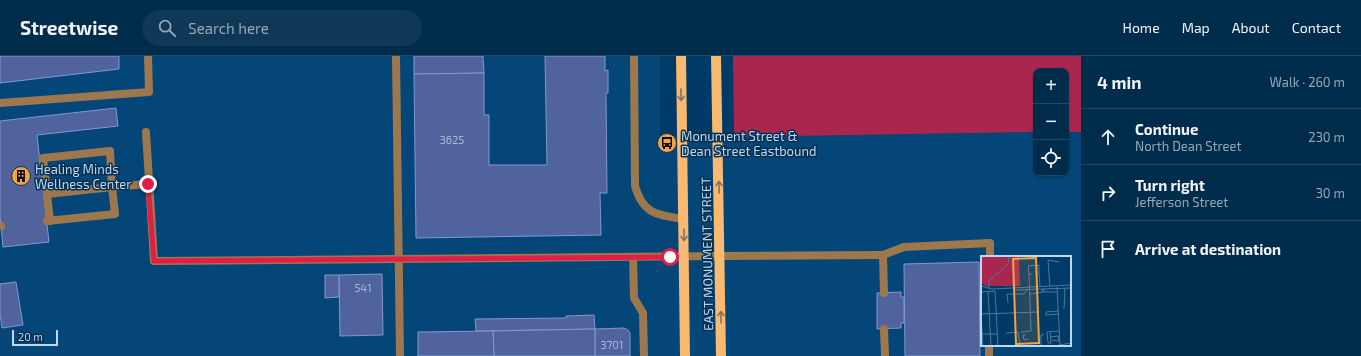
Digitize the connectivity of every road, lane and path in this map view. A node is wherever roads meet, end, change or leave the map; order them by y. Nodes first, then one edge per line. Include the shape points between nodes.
1 (148, 56) edge
2 (396, 56) edge
3 (634, 56) edge
4 (681, 56) edge
5 (716, 56) edge
6 (0, 103) edge
7 (146, 132) dead end
8 (148, 184) junction
9 (112, 186) junction
10 (47, 194) junction
11 (684, 219) junction
12 (883, 255) junction
13 (720, 256) junction
14 (990, 256) edge
15 (633, 257) junction
16 (684, 257) junction
17 (398, 259) junction
18 (884, 292) dead end
19 (884, 328) dead end
20 (990, 346) edge
21 (400, 356) edge
22 (644, 356) edge
23 (685, 356) edge
24 (722, 356) edge
25 (885, 356) edge
26 (989, 356) edge

1 - 6 street via 149,92
2 - 17 street
3 - 11 street via 635,186 639,199 647,209 659,215
4 -> 11 main road, EAST MONUMENT STREET
13 -> 5 main road, EAST MONUMENT STREET
7 - 8 street
8 - 9 street
8 - 17 street via 154,261
9 - 10 street
9 - 10 street via 115,214 48,221
9 - 10 street via 110,151 43,158
11 -> 16 main road, EAST MONUMENT STREET
12 - 13 street
12 - 14 street via 904,247 990,243
12 - 18 street
13 - 16 street
24 -> 13 main road, EAST MONUMENT STREET
15 - 16 street
15 - 17 street
15 - 22 street via 634,298 643,313
16 - 23 main road, EAST MONUMENT STREET
17 - 21 street
19 - 25 street
20 - 26 street

